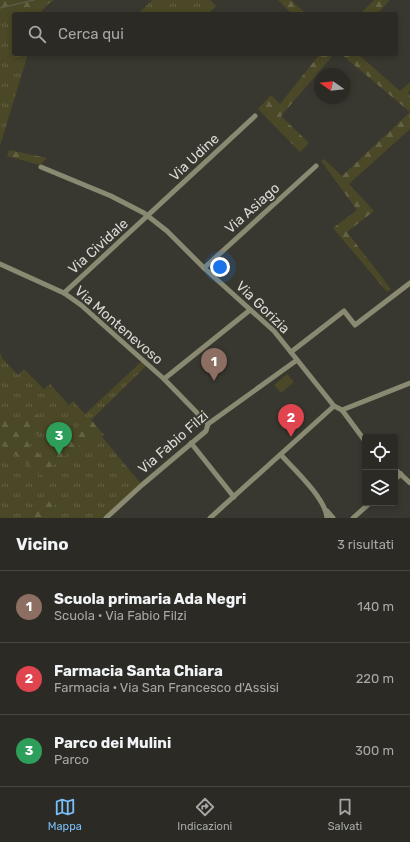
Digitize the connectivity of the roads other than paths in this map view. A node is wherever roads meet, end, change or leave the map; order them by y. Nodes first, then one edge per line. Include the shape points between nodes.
1 (255, 116) dead end
2 (316, 166) dead end
3 (42, 167) dead end
4 (148, 216) junction
5 (0, 264) edge
6 (204, 268) junction
7 (410, 283) edge
8 (64, 293) junction
9 (250, 310) junction
10 (291, 352) junction
11 (297, 360) junction
12 (164, 379) junction
13 (410, 383) edge
14 (334, 406) junction
15 (342, 410) junction
16 (208, 424) junction
17 (362, 437) edge
18 (191, 443) junction
19 (281, 455) junction
20 (396, 470) edge
21 (401, 474) junction
22 (398, 476) edge
23 (410, 483) edge
24 (234, 496) junction
25 (367, 506) edge
26 (327, 510) junction
27 (106, 518) edge
28 (210, 518) edge
29 (327, 518) edge
30 (333, 518) edge
31 (353, 518) edge

1 - 4 street, Via Udine
2 - 6 street, Via Asiago
3 - 4 street, Via Gorizia via 111,196
4 - 6 street, Via Gorizia
4 - 8 street, Via Cividale
5 - 8 street, Via Montenevoso
6 - 9 street, Via Gorizia
7 - 10 street via 355,325 344,311
8 - 12 street, Via Montenevoso
9 - 10 street, Via Gorizia via 274,331
9 - 12 street, Via Montenevoso
10 - 11 street, Via Gorizia
11 - 14 street, Via Gorizia
11 - 16 street, Via Fabio Filzi
12 - 16 street
13 - 15 street
14 - 15 street
14 - 19 street
15 - 17 street
16 - 18 street, Via Fabio Filzi via 206,431
18 - 24 street
18 - 27 street, Via Fabio Filzi
19 - 24 street
19 - 26 street
20 - 21 street
21 - 22 street
21 - 23 street
24 - 28 street
25 - 31 street
26 - 29 street
26 - 30 street

